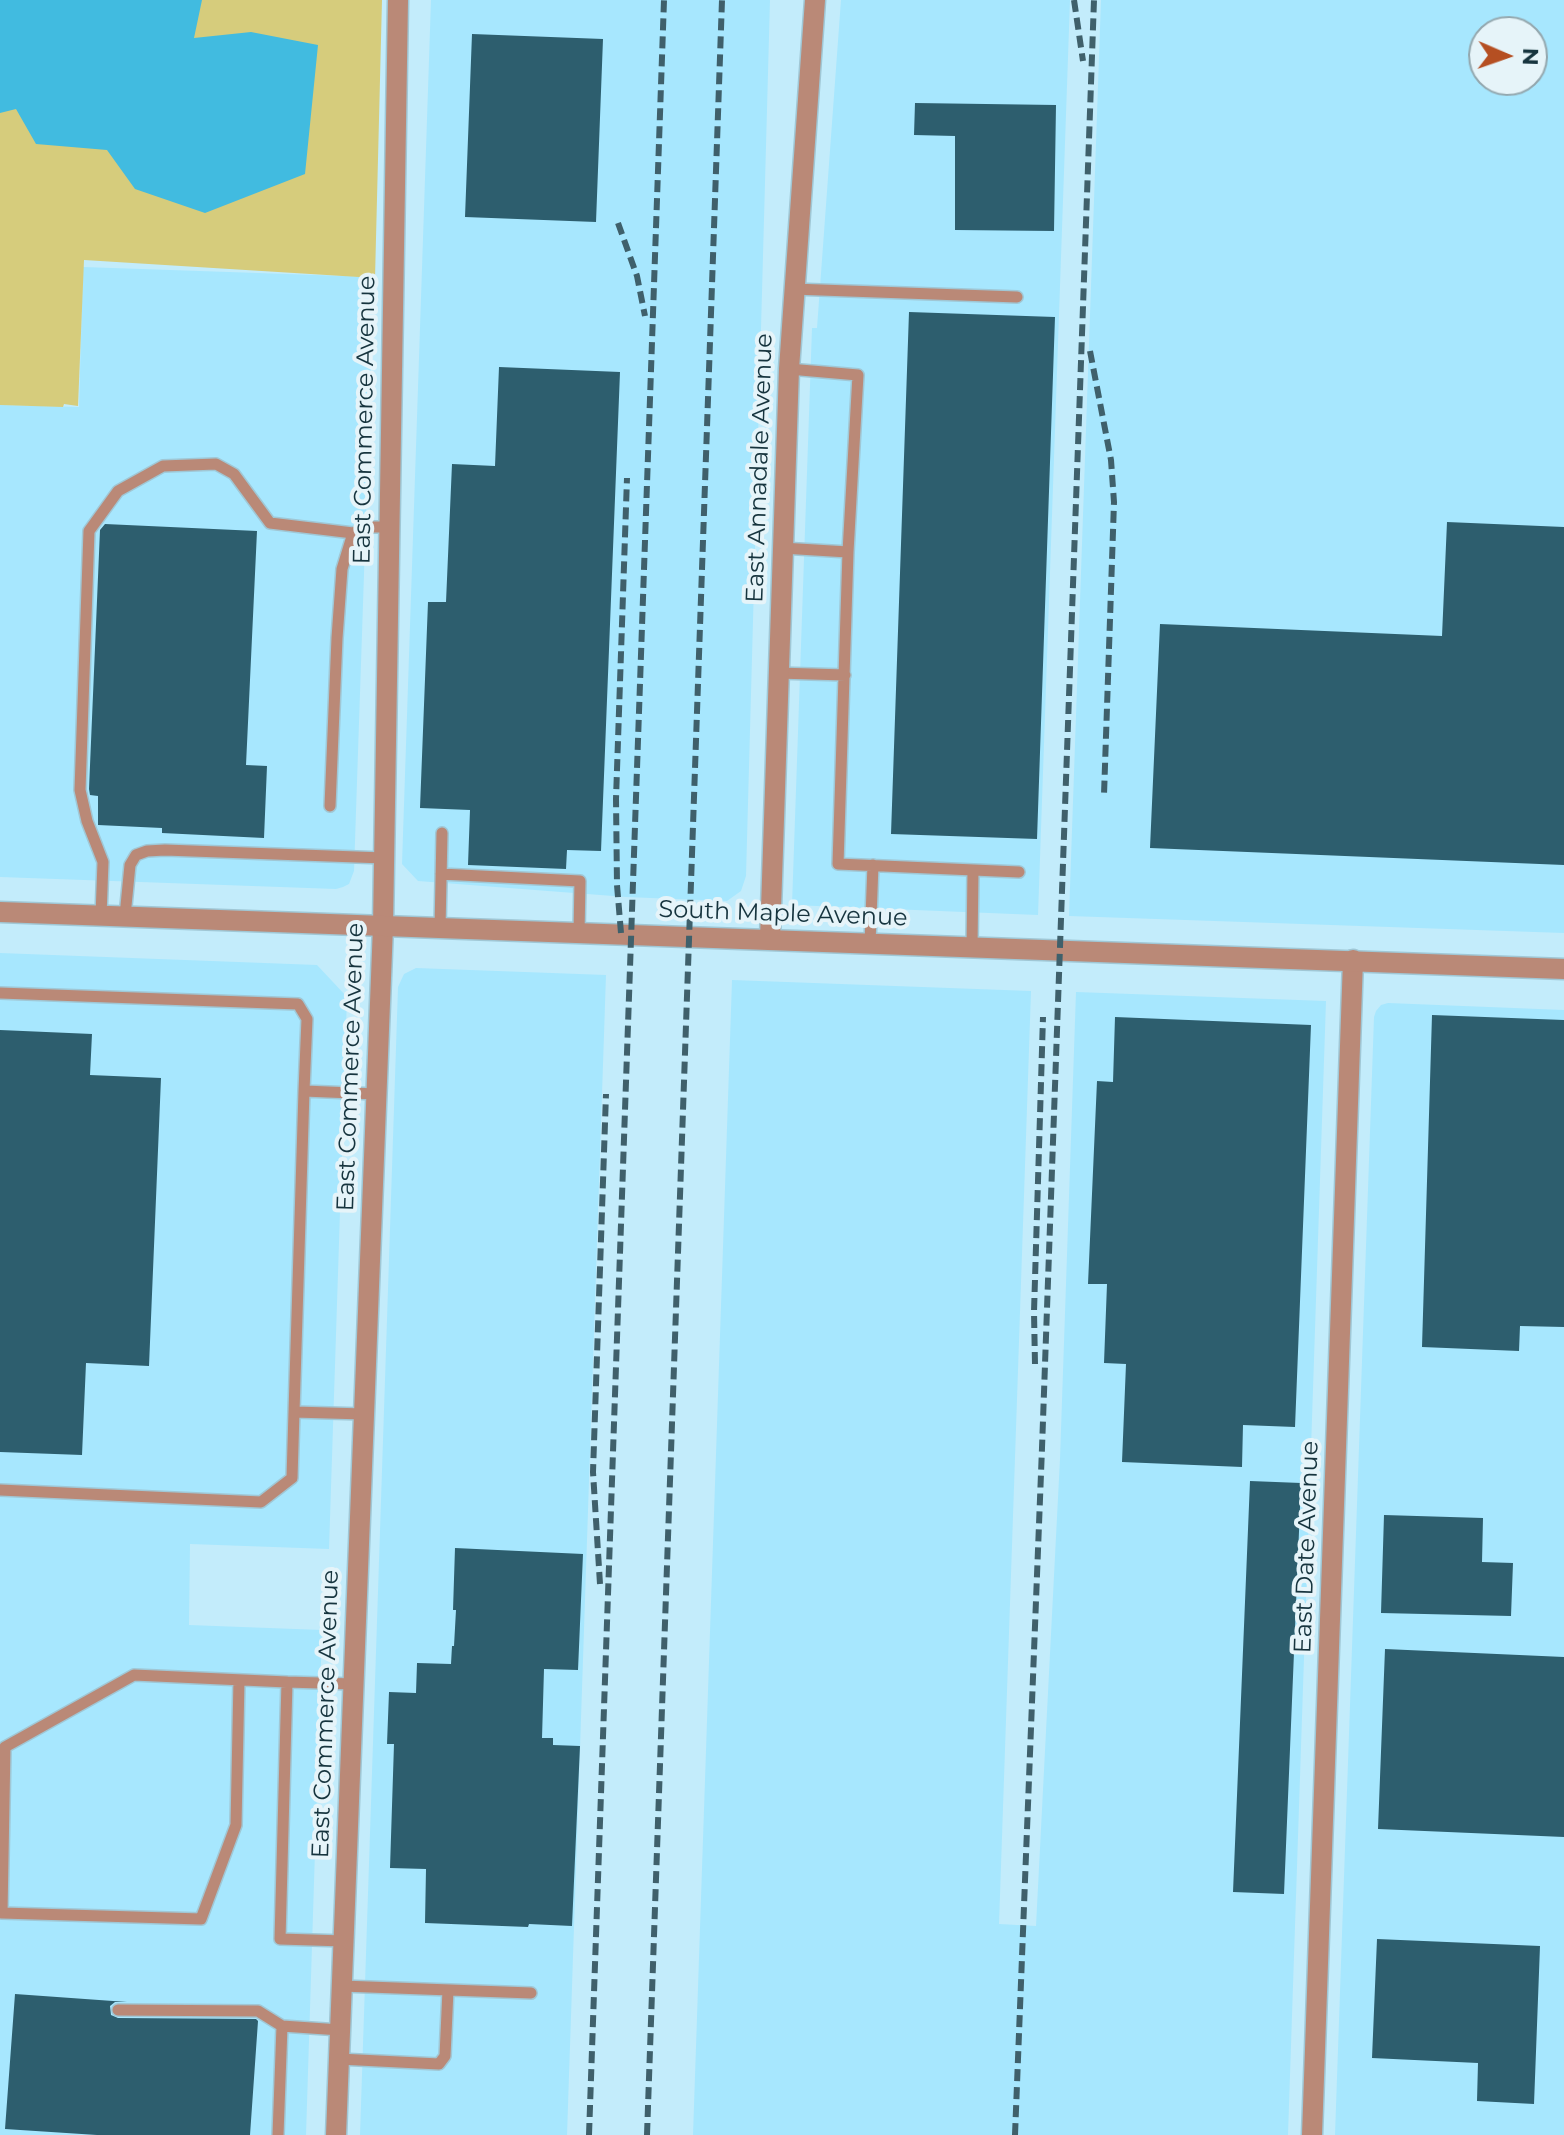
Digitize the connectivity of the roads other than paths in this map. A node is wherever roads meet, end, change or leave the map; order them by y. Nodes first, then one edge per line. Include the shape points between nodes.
1 (398, 0) edge
2 (815, 0) edge
3 (793, 289) junction
4 (1017, 297) dead end
5 (789, 369) junction
6 (389, 527) junction
7 (353, 533) junction
8 (782, 548) junction
9 (848, 552) junction
10 (778, 673) junction
11 (845, 675) junction
12 (330, 806) dead end
13 (442, 833) dead end
14 (384, 858) junction
15 (873, 865) junction
16 (973, 870) junction
17 (1019, 872) dead end
18 (441, 874) junction
19 (0, 912) edge
20 (101, 916) junction
21 (125, 916) junction
22 (383, 926) junction
23 (440, 928) junction
24 (579, 933) junction
25 (770, 939) junction
26 (870, 943) junction
27 (972, 947) junction
28 (1353, 960) junction
29 (1564, 969) edge
30 (0, 993) edge
31 (304, 1091) junction
32 (376, 1094) junction
33 (294, 1412) junction
34 (364, 1414) junction
35 (0, 1490) edge
36 (239, 1680) junction
37 (287, 1682) junction
38 (353, 1684) junction
39 (344, 1941) junction
40 (342, 1986) junction
41 (448, 1990) junction
42 (531, 1993) dead end
43 (118, 2010) dead end
44 (282, 2026) junction
45 (340, 2030) junction
46 (339, 2059) junction
47 (278, 2135) edge
48 (336, 2135) edge
49 (1312, 2135) edge

1 - 6 street, East Commerce Avenue
2 - 3 street, East Annadale Avenue
3 - 4 lane
3 - 5 street, East Annadale Avenue
5 - 8 street, East Annadale Avenue
5 - 9 lane via 858,375
6 - 7 lane
6 - 14 street, East Commerce Avenue
7 - 12 lane via 342,569
7 - 20 lane via 270,523 234,474 216,464 163,466 118,491 89,531 80,790 103,862
8 - 9 lane
8 - 10 street, East Annadale Avenue
9 - 11 lane
10 - 11 lane
10 - 25 street, East Annadale Avenue
11 - 15 lane via 838,864
13 - 18 lane
14 - 21 lane via 147,851 130,865
14 - 22 street, East Commerce Avenue
15 - 16 lane
15 - 26 lane
16 - 17 lane
16 - 27 lane
18 - 23 lane
18 - 24 lane via 580,881
19 - 20 street, South Maple Avenue
20 - 21 street, South Maple Avenue
21 - 22 street, South Maple Avenue
22 - 23 street, South Maple Avenue
22 - 32 street, East Commerce Avenue
23 - 24 street, South Maple Avenue
24 - 25 street, South Maple Avenue
25 - 26 street, South Maple Avenue
26 - 27 street, South Maple Avenue
27 - 28 street, South Maple Avenue
28 - 29 street, South Maple Avenue
28 - 49 street, East Date Avenue
30 - 31 lane via 298,1004 307,1019
31 - 32 lane
31 - 33 lane
32 - 34 street, East Commerce Avenue
33 - 34 lane
33 - 35 lane via 292,1478 261,1502
34 - 38 street, East Commerce Avenue
36 - 36 lane via 134,1675 5,1747 2,1913 201,1919 236,1825
36 - 37 lane
37 - 38 lane
37 - 39 lane via 280,1939
38 - 39 street, East Commerce Avenue
39 - 40 street, East Commerce Avenue
40 - 41 lane
40 - 45 street, East Commerce Avenue
41 - 42 lane
41 - 46 lane via 445,2056 439,2064
43 - 44 lane via 258,2011
44 - 45 lane
44 - 47 lane
45 - 46 street, East Commerce Avenue
46 - 48 street, East Commerce Avenue

